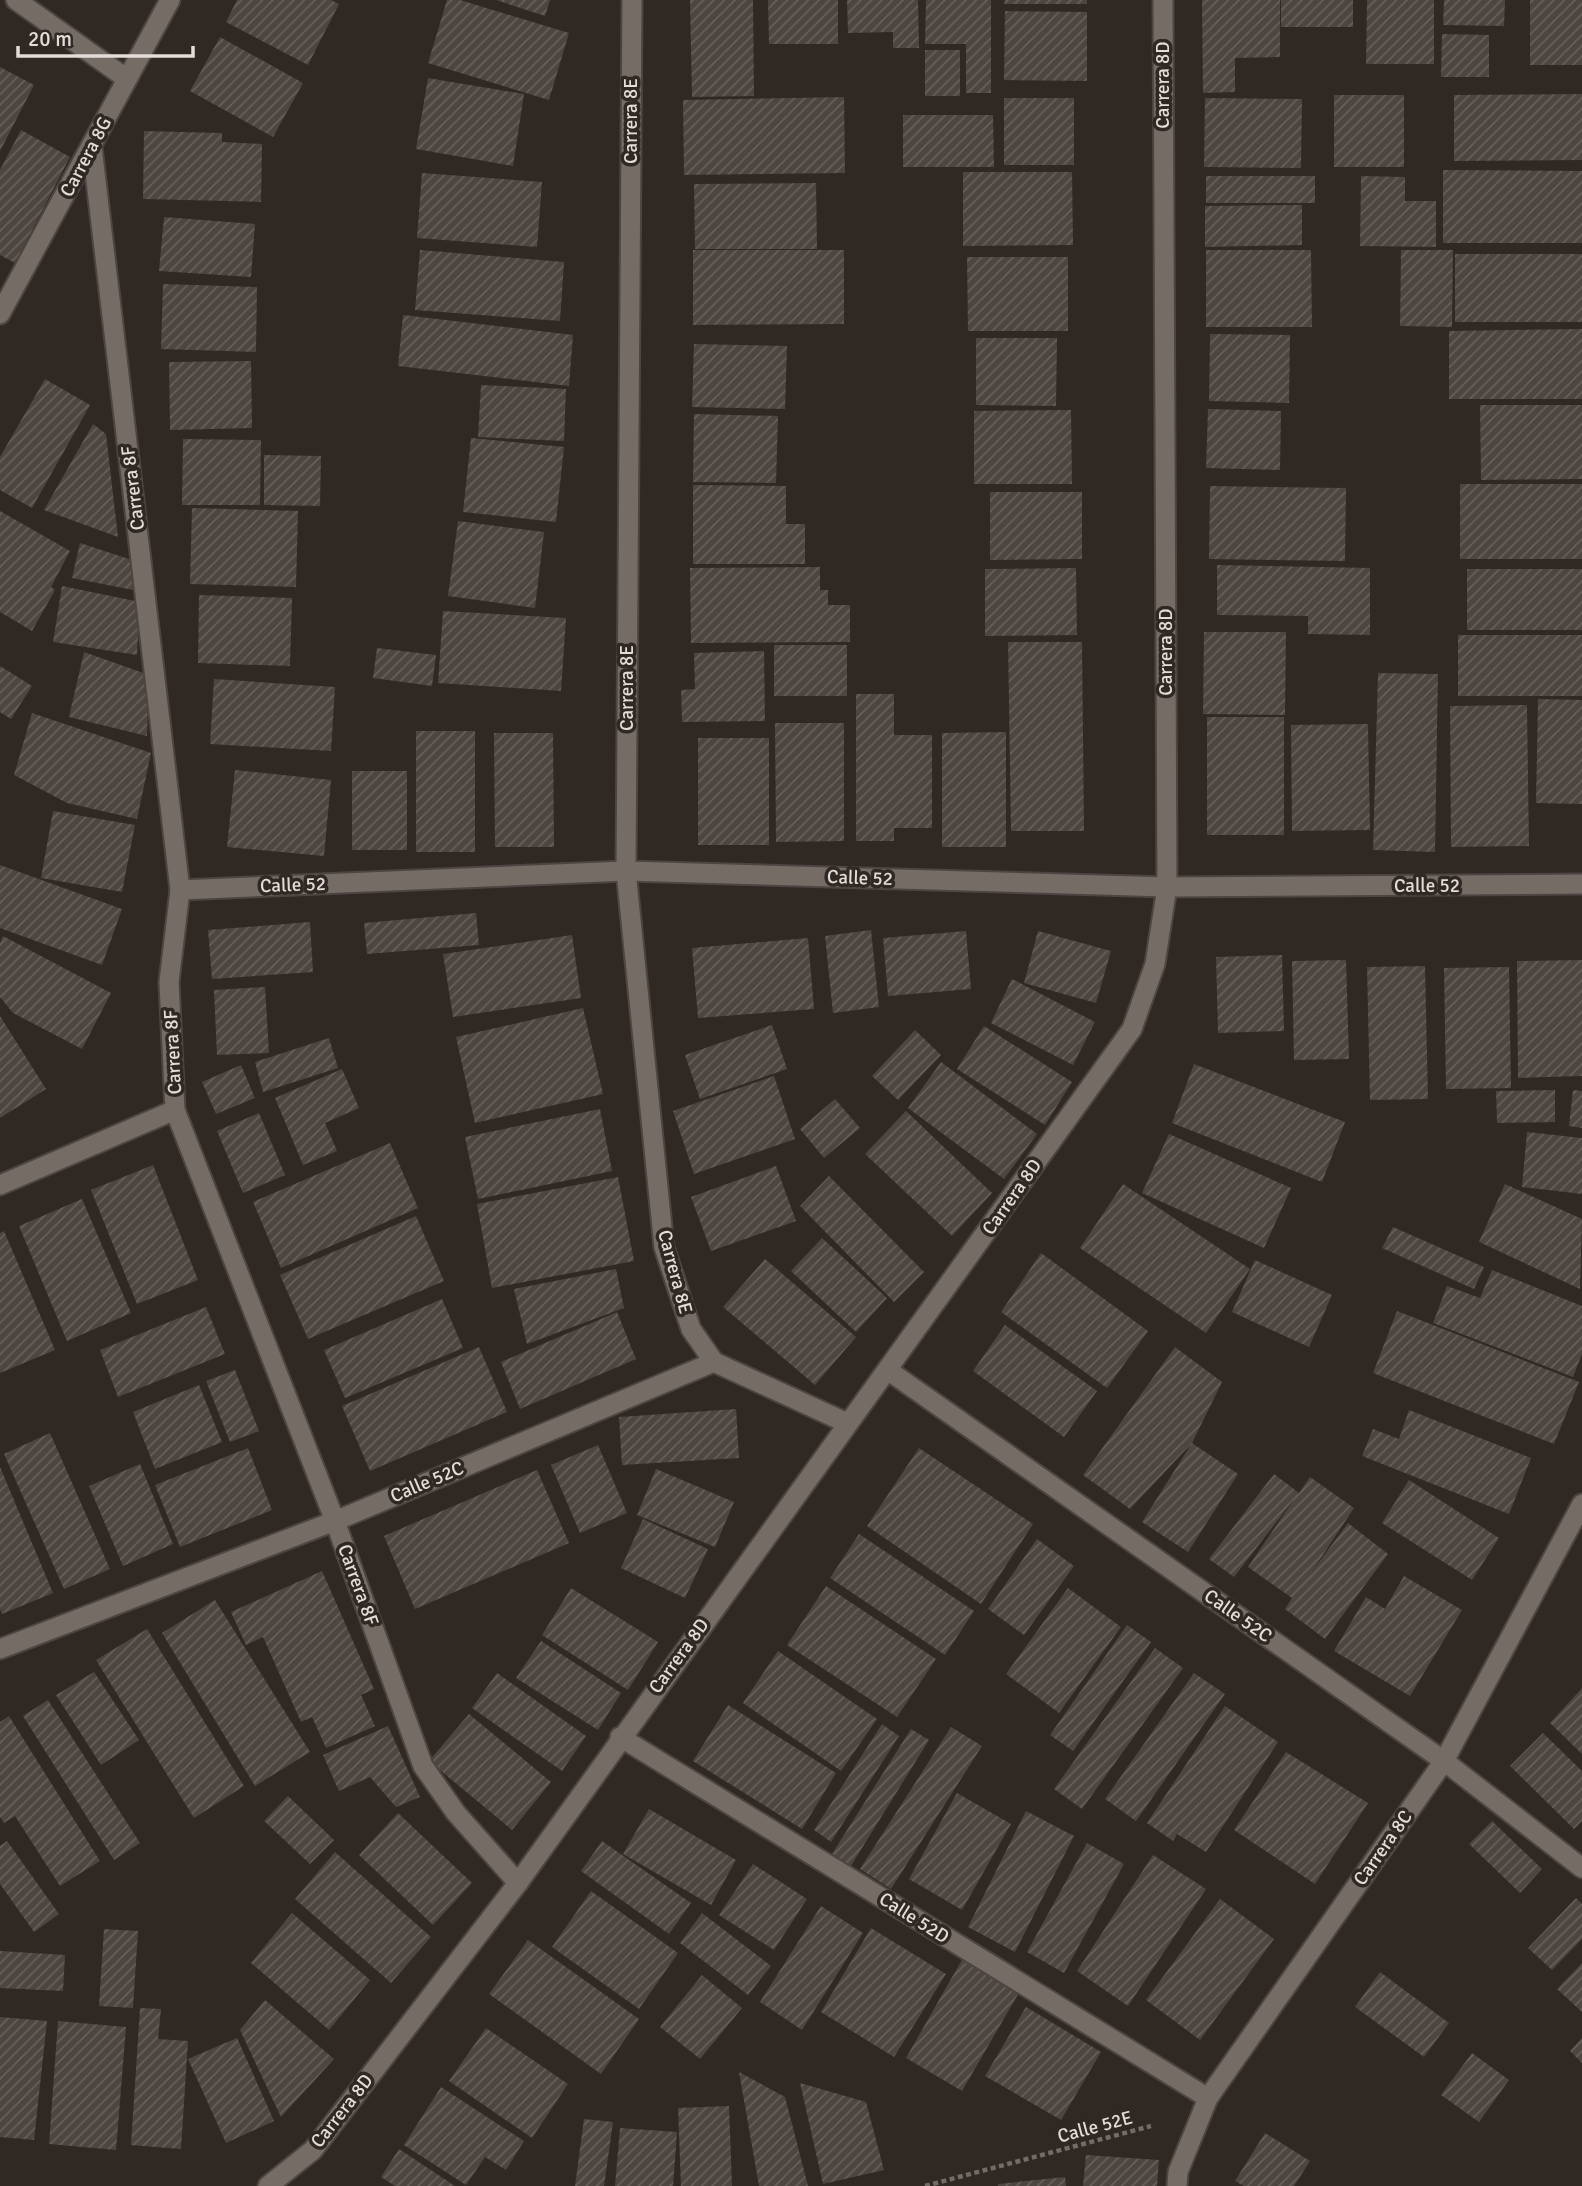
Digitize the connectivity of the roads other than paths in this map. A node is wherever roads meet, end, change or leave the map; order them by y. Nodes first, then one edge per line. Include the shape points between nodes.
1 (16, 0) edge
2 (170, 0) edge
3 (632, 0) edge
4 (1163, 0) edge
5 (127, 79) junction
6 (92, 147) junction
7 (0, 314) edge
8 (626, 871) junction
9 (1582, 884) edge
10 (1167, 887) junction
11 (180, 890) junction
12 (175, 1110) junction
13 (0, 1185) edge
14 (714, 1362) junction
15 (888, 1371) junction
16 (847, 1423) junction
17 (1582, 1504) edge
18 (335, 1521) junction
19 (0, 1649) edge
20 (620, 1737) junction
21 (1444, 1761) junction
22 (1582, 1868) edge
23 (518, 1883) junction
24 (1208, 2098) junction
25 (268, 2186) edge
26 (1177, 2186) edge

1 - 5 street
2 - 5 street, Carrera 8G
3 - 8 street, Carrera 8E
4 - 10 street, Carrera 8D
5 - 6 street, Carrera 8G
6 - 7 street, Carrera 8G
6 - 11 street, Carrera 8F
8 - 10 street, Calle 52
8 - 11 street, Calle 52
8 - 14 street, Carrera 8E via 664,1247 691,1329
9 - 10 street, Calle 52
10 - 15 street, Carrera 8D via 1155,964 1132,1029
11 - 12 street, Carrera 8F via 169,982
12 - 13 street
12 - 18 street, Carrera 8F
14 - 16 street
14 - 18 street, Calle 52C
15 - 16 street, Carrera 8D
15 - 21 street, Calle 52C
16 - 20 street, Carrera 8D
17 - 21 street, Carrera 8C
18 - 19 street, Calle 52C
18 - 23 street, Carrera 8F via 423,1766 456,1813
20 - 23 street, Carrera 8D
20 - 24 street, Calle 52D
21 - 22 street, Calle 52C
21 - 24 street, Carrera 8C
23 - 25 street, Carrera 8D via 313,2150
24 - 26 street, Carrera 8C via 1178,2172

